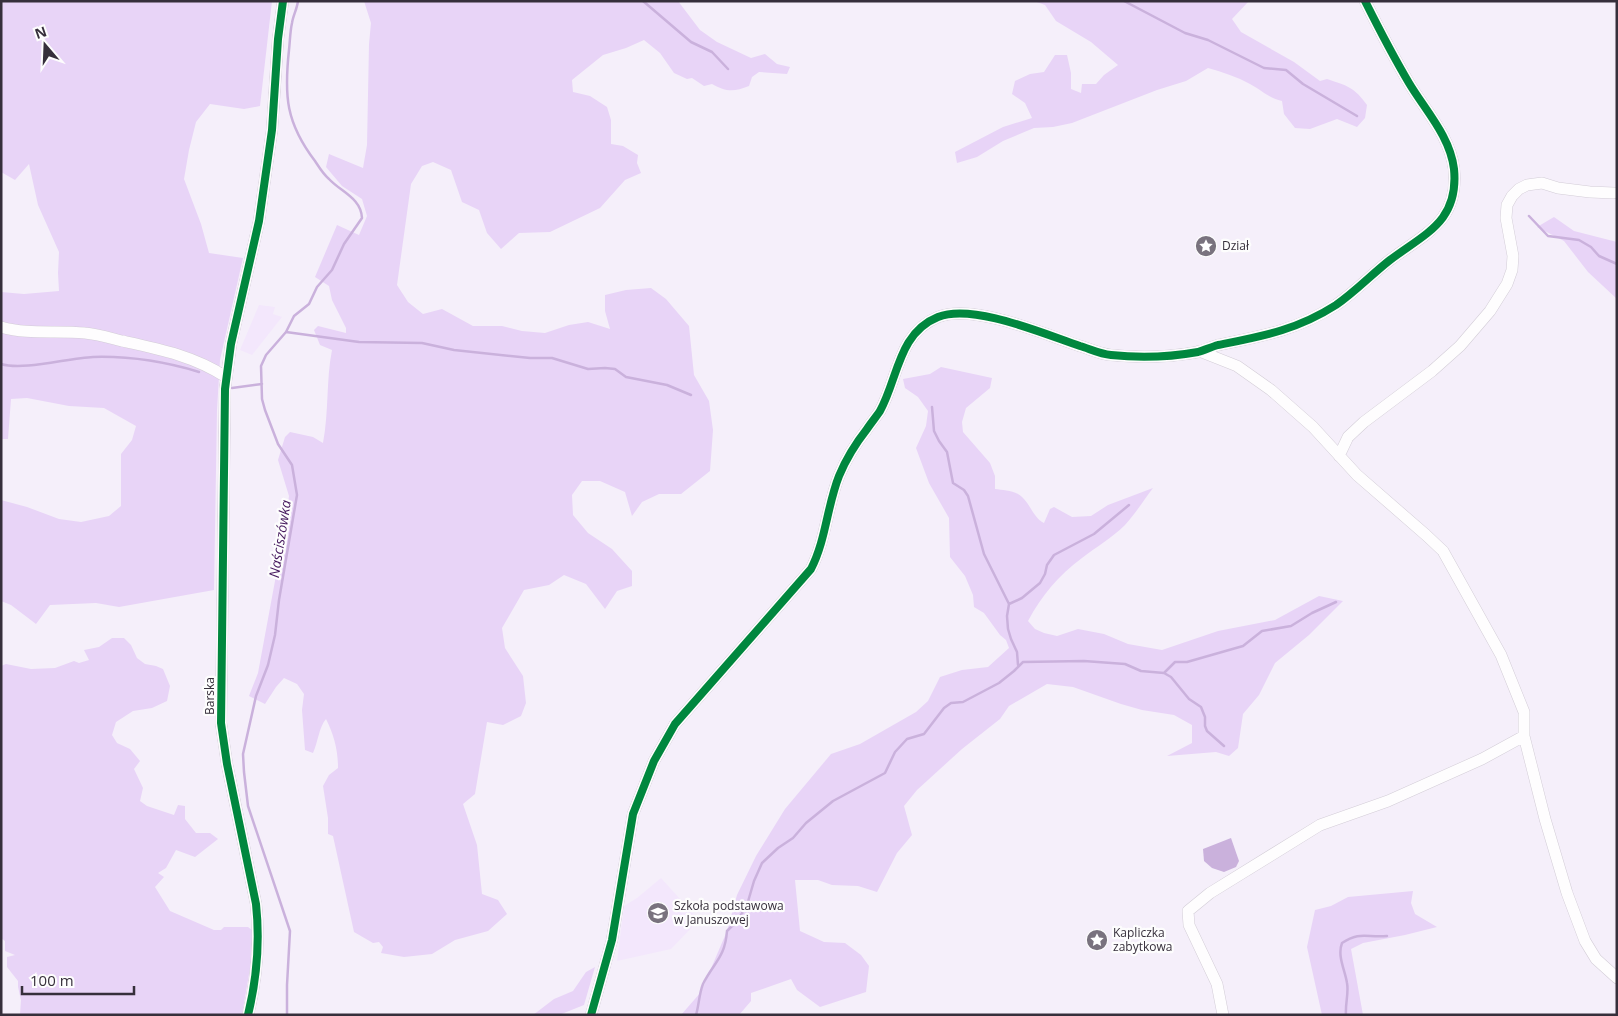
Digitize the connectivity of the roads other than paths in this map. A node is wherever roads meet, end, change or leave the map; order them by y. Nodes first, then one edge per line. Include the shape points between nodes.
1 (283, 1) edge
2 (1365, 1) edge
3 (1614, 193) dead end
4 (1, 327) edge
5 (1199, 352) junction
6 (226, 376) junction
7 (1339, 456) junction
8 (1524, 736) junction
9 (1617, 978) edge
10 (248, 1015) edge
11 (592, 1015) edge
12 (1223, 1015) edge

1 - 6 street, Barska via 272,130 259,221
2 - 5 street via 1392,54 1450,151 1454,193 1448,211 1432,231 1337,304 1274,334 1212,346
3 - 7 street via 1558,188 1542,183 1527,185 1512,196 1506,218 1513,256 1512,270 1490,311 1460,346 1432,371 1348,437
4 - 6 street via 86,333 148,346 189,357
5 - 7 street via 1237,366 1271,390 1313,427
5 - 11 street via 1132,357 1106,354 972,313 938,317 912,336 880,411 840,473 818,555 810,569 676,724 654,761 633,814 612,940
6 - 10 street, Barska via 221,723 258,923 255,976
7 - 8 street via 1442,552 1501,655 1524,712
8 - 9 street via 1576,921 1596,959
8 - 12 street via 1396,798 1320,826 1210,893 1188,911 1189,925 1217,984

